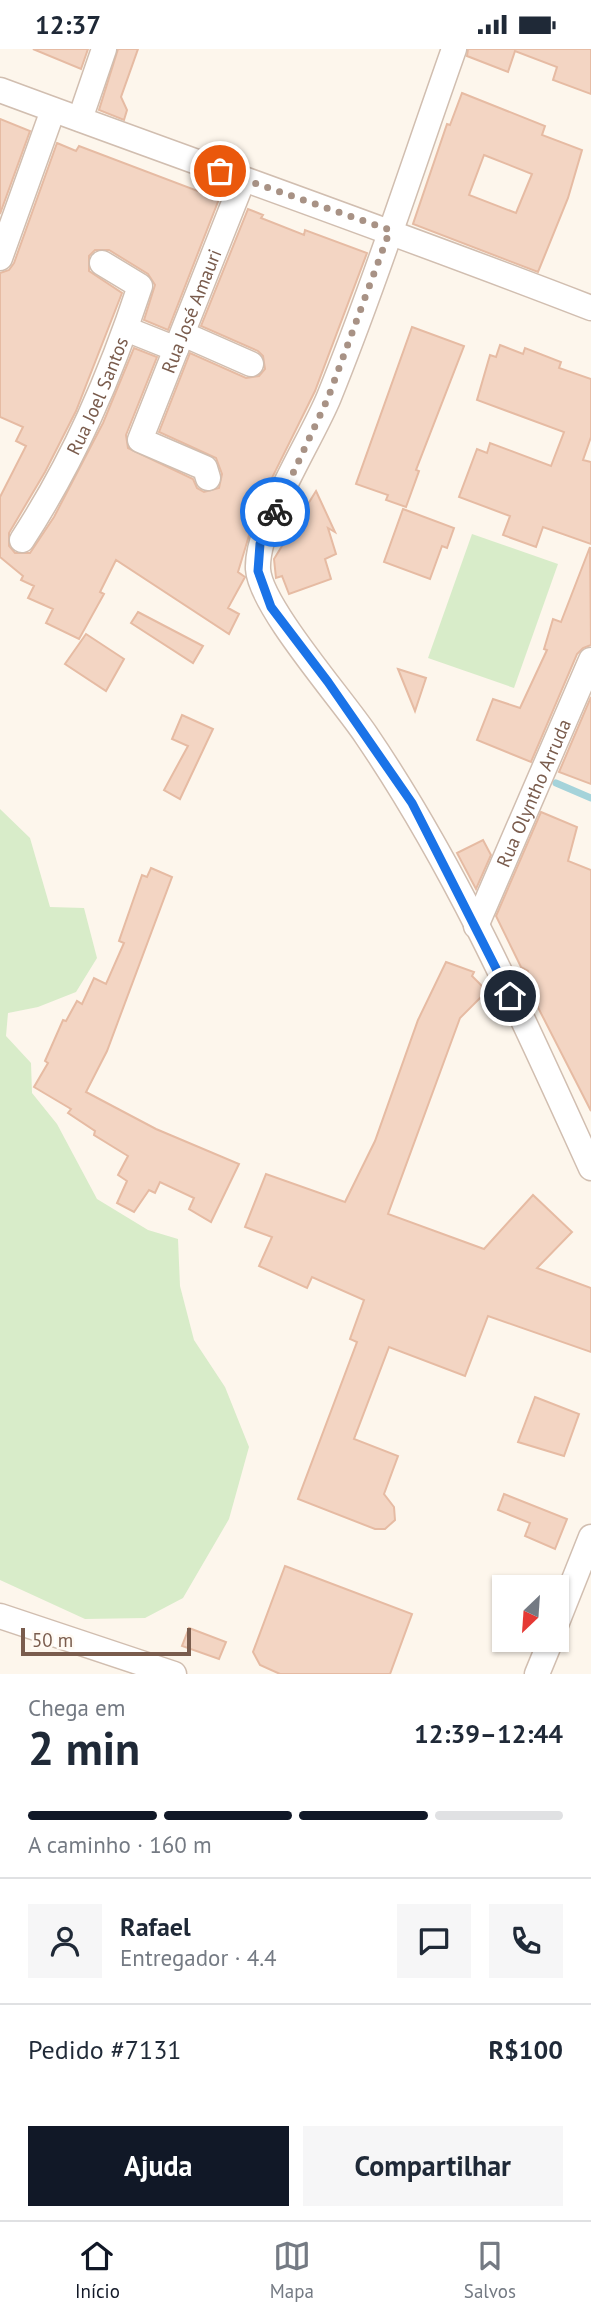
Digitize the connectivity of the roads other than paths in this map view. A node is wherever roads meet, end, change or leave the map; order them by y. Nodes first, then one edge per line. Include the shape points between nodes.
1 (104, 49) edge
2 (454, 49) edge
3 (0, 90) edge
4 (53, 110) junction
5 (80, 119) junction
6 (243, 180) junction
7 (390, 230) junction
8 (0, 258) edge
9 (102, 263) dead end
10 (591, 307) edge
11 (126, 329) junction
12 (179, 342) junction
13 (251, 364) dead end
14 (208, 478) dead end
15 (22, 540) dead end
16 (591, 660) edge
17 (476, 926) junction
18 (591, 1168) edge
19 (591, 1537) edge
20 (569, 1592) edge
21 (0, 1616) edge
22 (546, 1652) edge
23 (174, 1674) edge
24 (537, 1674) edge

1 - 5 street
2 - 7 street
3 - 4 street
4 - 5 street
4 - 8 street
5 - 6 street
6 - 7 street
6 - 12 street, Rua José Amauri
7 - 10 street
7 - 17 street via 328,398 260,544 258,571 271,607 412,803
9 - 11 street, Rua Joel Santos via 140,286
11 - 12 street
11 - 15 street, Rua Joel Santos via 81,439
12 - 13 street
12 - 14 street, Rua José Amauri via 141,440 205,468
16 - 17 street, Rua Olyntho Arruda
17 - 18 street
19 - 20 street
21 - 23 street
22 - 24 street

